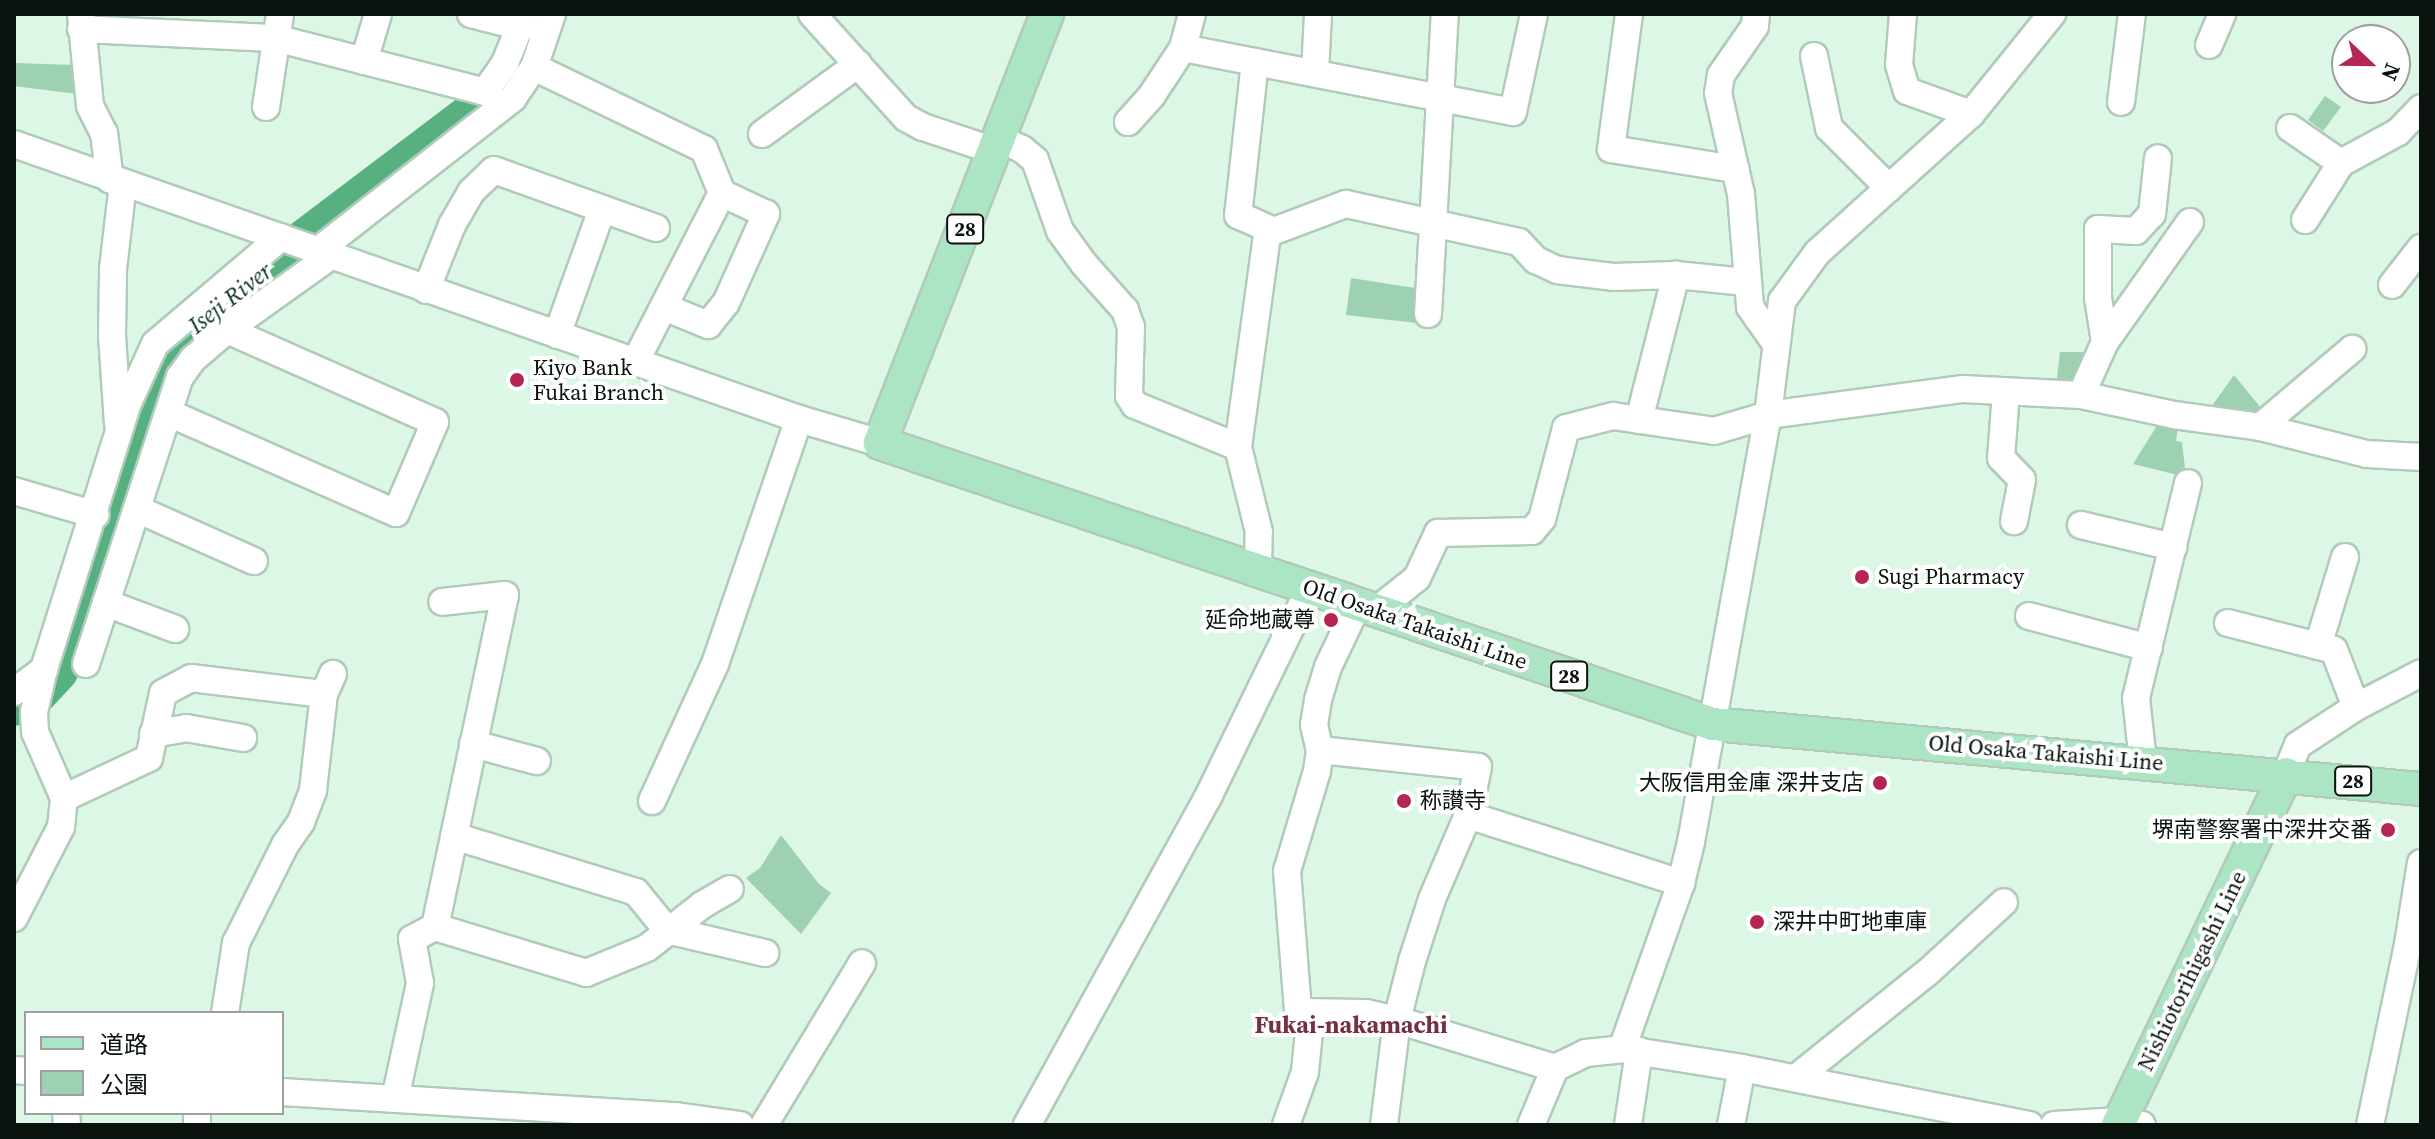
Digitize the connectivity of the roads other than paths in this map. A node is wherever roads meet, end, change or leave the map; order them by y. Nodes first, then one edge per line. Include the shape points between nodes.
1 (378, 14) edge
2 (471, 14) edge
3 (552, 14) edge
4 (812, 14) edge
5 (1047, 14) edge
6 (1192, 14) edge
7 (1318, 14) edge
8 (1445, 14) edge
9 (1534, 14) edge
10 (1629, 14) edge
11 (1756, 14) edge
12 (1903, 14) edge
13 (2052, 14) edge
14 (2132, 14) edge
15 (2222, 14) edge
16 (524, 20) edge
17 (81, 22) edge
18 (197, 24) edge
19 (278, 26) edge
20 (2209, 45) dead end
21 (1183, 48) junction
22 (1814, 56) dead end
23 (364, 61) junction
24 (1255, 62) junction
25 (858, 64) junction
26 (534, 67) junction
27 (1315, 73) junction
28 (1440, 98) junction
29 (2121, 102) dead end
30 (266, 107) dead end
31 (2421, 108) edge
32 (1971, 114) junction
33 (1128, 122) dead end
34 (2290, 128) dead end
35 (762, 134) dead end
36 (14, 144) edge
37 (997, 145) junction
38 (2158, 158) dead end
39 (2341, 163) junction
40 (1735, 169) junction
41 (117, 182) junction
42 (1889, 188) junction
43 (722, 193) junction
44 (602, 209) junction
45 (2305, 220) dead end
46 (2190, 222) dead end
47 (1433, 224) junction
48 (656, 228) dead end
49 (1268, 229) junction
50 (308, 245) junction
51 (2421, 248) edge
52 (1676, 275) junction
53 (1746, 282) junction
54 (2392, 285) dead end
55 (426, 290) junction
56 (664, 307) junction
57 (1428, 314) dead end
58 (227, 330) junction
59 (557, 335) junction
60 (2105, 342) junction
61 (1776, 344) junction
62 (2352, 349) dead end
63 (635, 362) junction
64 (2006, 393) junction
65 (2081, 395) junction
66 (169, 413) junction
67 (1768, 415) junction
68 (799, 419) junction
69 (1639, 420) junction
70 (2260, 427) junction
71 (119, 435) junction
72 (880, 443) junction
73 (1238, 447) junction
74 (2421, 457) edge
75 (2188, 483) dead end
76 (14, 491) edge
77 (137, 509) junction
78 (2014, 521) dead end
79 (93, 524) junction
80 (2081, 525) dead end
81 (125, 546) junction
82 (2173, 547) junction
83 (2345, 557) dead end
84 (254, 561) dead end
85 (1258, 571) junction
86 (1310, 588) junction
87 (442, 602) dead end
88 (106, 603) junction
89 (1367, 607) junction
90 (2029, 616) dead end
91 (2228, 623) dead end
92 (175, 629) dead end
93 (2318, 646) junction
94 (2149, 648) junction
95 (86, 664) dead end
96 (43, 670) junction
97 (2421, 673) edge
98 (14, 692) edge
99 (2356, 707) junction
100 (28, 714) edge
101 (1713, 724) junction
102 (153, 734) junction
103 (243, 738) dead end
104 (473, 744) junction
105 (1320, 750) junction
106 (537, 761) dead end
107 (2143, 762) junction
108 (2286, 774) junction
109 (2421, 789) edge
110 (64, 798) junction
111 (652, 801) dead end
112 (1468, 815) junction
113 (454, 836) junction
114 (2421, 863) edge
115 (1681, 883) junction
116 (730, 889) dead end
117 (2004, 902) dead end
118 (14, 918) edge
119 (435, 927) junction
120 (667, 930) junction
121 (765, 953) dead end
122 (862, 963) dead end
123 (225, 1011) edge
124 (1311, 1012) junction
125 (1397, 1020) junction
126 (1630, 1050) junction
127 (1555, 1068) junction
128 (1742, 1068) junction
129 (1796, 1078) junction
130 (284, 1092) edge
131 (395, 1099) junction
132 (498, 1115) edge
133 (639, 1120) edge
134 (1539, 1123) edge
135 (2127, 1124) edge
136 (740, 1125) edge
137 (764, 1125) edge
138 (1027, 1125) edge
139 (1286, 1125) edge
140 (1384, 1125) edge
141 (1628, 1125) edge
142 (1731, 1125) edge
143 (2029, 1125) edge
144 (2054, 1125) edge
145 (2370, 1125) edge

1 - 23 street
2 - 16 street
3 - 26 street
4 - 25 street
5 - 37 main road, 28
6 - 21 street
7 - 27 street
8 - 28 street
9 - 28 street via 1513,112
10 - 40 street via 1611,149
11 - 40 street via 1755,26 1721,75 1718,93
12 - 32 street via 1899,65 1907,91
13 - 32 street
14 - 29 street
15 - 20 street
16 - 23 street via 485,92
17 - 18 street
17 - 41 street via 90,106 104,133
18 - 19 street
19 - 23 street
19 - 30 street
21 - 24 street
21 - 33 street
22 - 42 street via 1829,128
24 - 27 street
24 - 49 street via 1238,215
25 - 35 street
25 - 37 street via 906,118
26 - 43 street via 704,149
26 - 50 street via 513,98
27 - 28 street
28 - 47 street
31 - 39 street via 2398,132
32 - 42 street
34 - 39 street
36 - 41 street
37 - 72 main road, 28
37 - 73 street via 1022,149 1035,160 1060,231 1125,310 1131,327 1129,396 1135,405
38 - 60 street via 2152,214 2136,231 2098,229 2098,298
39 - 45 street
40 - 53 street
41 - 50 street
41 - 71 street via 112,336
42 - 61 street via 1817,253 1782,301
43 - 56 street
43 - 56 street via 766,214 726,303 708,325
44 - 48 street
44 - 55 street via 494,170 472,191 452,225
44 - 59 street
46 - 60 street
47 - 49 street via 1346,204
47 - 52 street via 1519,242 1536,260 1557,270 1613,277
47 - 57 street
49 - 73 street
50 - 55 street
50 - 58 street
50 - 71 street via 155,344
51 - 54 street
52 - 53 street
52 - 69 street
53 - 61 street via 1750,307
55 - 59 street
56 - 63 street
58 - 66 street via 180,377
58 - 66 street via 435,422 396,513
59 - 63 street
60 - 65 street
61 - 67 street
62 - 70 street
63 - 68 street
64 - 65 street
64 - 67 street via 1963,389
64 - 78 street via 2001,458 2022,480
65 - 70 street
66 - 77 street
67 - 69 street via 1714,431
67 - 101 street
68 - 72 street
68 - 111 street via 715,664
69 - 89 street via 1613,416 1566,428 1542,519 1532,531 1438,533 1417,578
70 - 74 street via 2367,454
71 - 79 street
72 - 85 main road, Old Osaka Takaishi Line / 28
73 - 85 street via 1259,532
75 - 82 street
76 - 79 street
77 - 81 street
77 - 84 street
79 - 81 street
79 - 96 street
80 - 82 street
81 - 88 street
82 - 94 street
83 - 93 street
85 - 86 main road, Old Osaka Takaishi Line / 28
86 - 89 main road, Old Osaka Takaishi Line / 28
86 - 138 street via 1208,797
87 - 104 street via 505,595
88 - 92 street
88 - 95 street
89 - 101 main road, Old Osaka Takaishi Line / 28
89 - 105 street via 1328,667 1314,725
90 - 94 street
91 - 93 street
93 - 99 street via 2334,650
94 - 107 street via 2136,698
96 - 98 street
96 - 100 street
97 - 99 street
99 - 108 street via 2298,745
100 - 110 street
101 - 107 main road, Old Osaka Takaishi Line / 28
101 - 115 street
102 - 103 street via 186,728
102 - 110 street via 149,758
102 - 123 street via 163,693 191,678 328,684 313,790 236,943
104 - 106 street
104 - 113 street
105 - 112 street via 1478,767
105 - 124 street via 1287,871 1298,1012
107 - 108 main road, Old Osaka Takaishi Line / 28
108 - 109 main road, Old Osaka Takaishi Line / 28
108 - 135 main road, Nishiotorihigashi Line
110 - 118 street via 61,827
112 - 115 street
112 - 125 street via 1432,899
113 - 119 street
113 - 120 street via 636,892
114 - 145 street
115 - 126 street
116 - 120 street
117 - 129 street via 1928,972
119 - 120 street via 586,973 647,948
119 - 131 street via 412,939 420,983
120 - 121 street
122 - 137 street
124 - 125 street via 1366,1013
124 - 139 street via 1305,1072
125 - 127 street
125 - 140 street
126 - 127 street via 1586,1053
126 - 128 street
126 - 141 street
127 - 134 street
128 - 129 street
128 - 142 street
129 - 143 street
130 - 131 street
131 - 132 street
132 - 133 street
133 - 136 street
135 - 144 street

